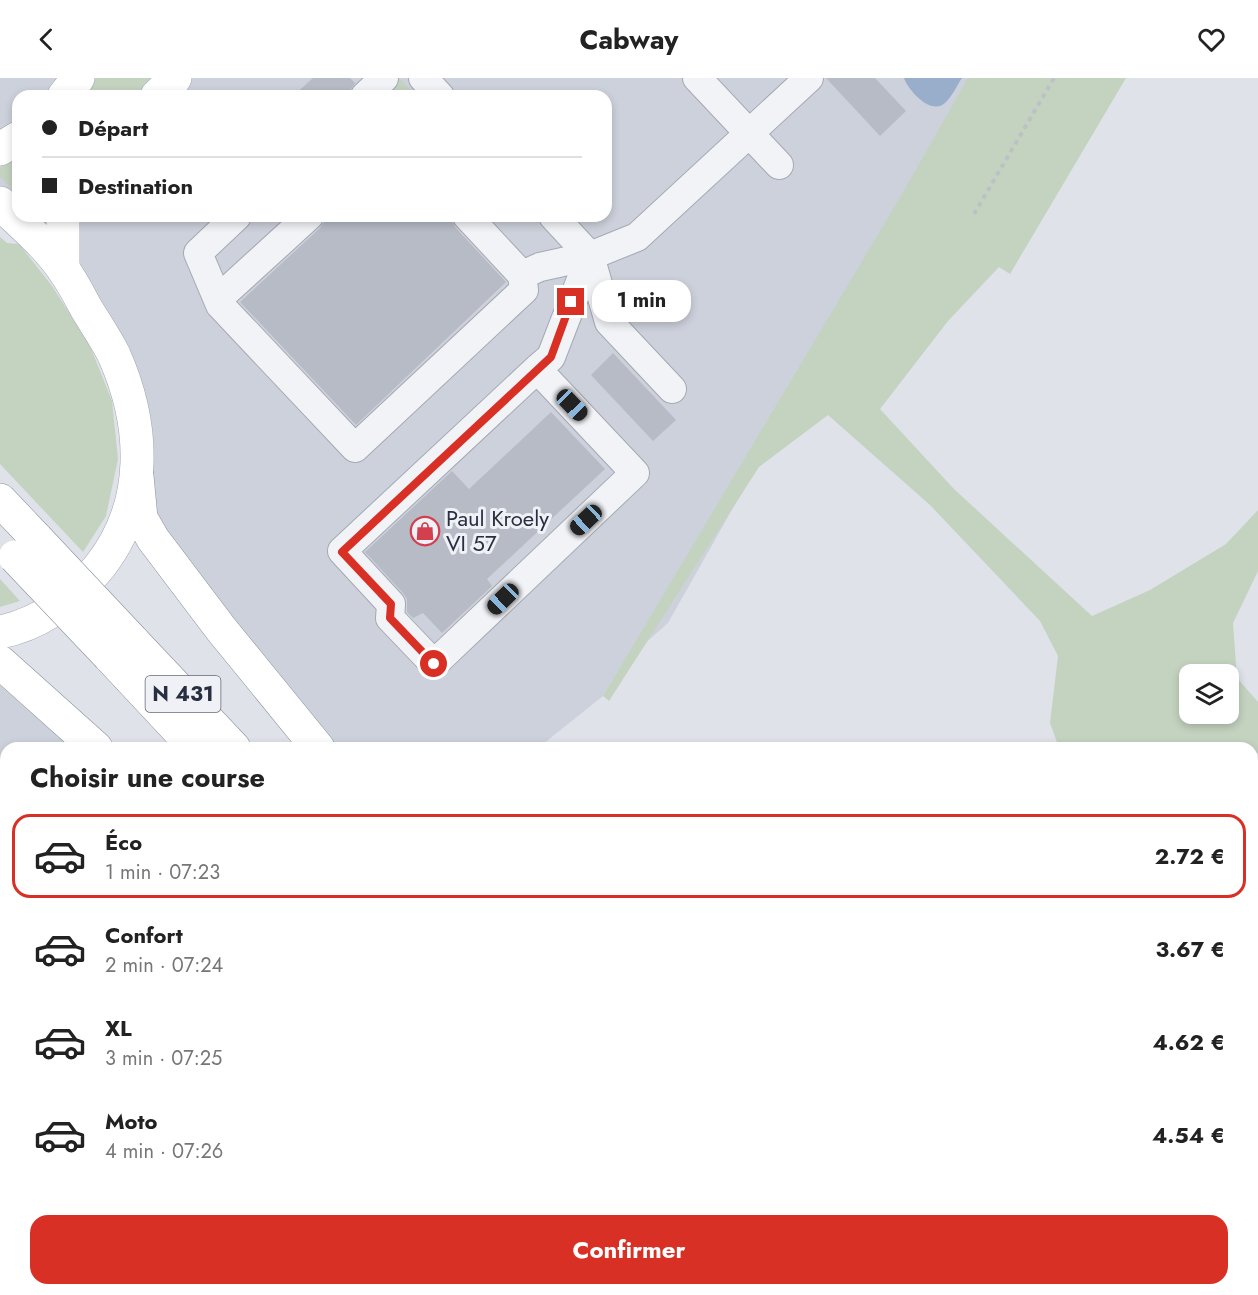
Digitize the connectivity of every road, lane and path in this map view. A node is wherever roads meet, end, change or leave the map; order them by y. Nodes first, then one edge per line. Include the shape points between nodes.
1 (78, 78) edge
2 (175, 78) edge
3 (384, 78) edge
4 (423, 78) edge
5 (697, 78) edge
6 (809, 78) edge
7 (1054, 78) edge
8 (69, 90) edge
9 (163, 90) edge
10 (371, 90) edge
11 (434, 90) edge
12 (749, 133) junction
13 (779, 165) dead end
14 (0, 203) edge
15 (974, 214) dead end
16 (12, 215) edge
17 (20, 222) edge
18 (63, 222) edge
19 (231, 222) edge
20 (302, 222) edge
21 (473, 222) edge
22 (559, 222) edge
23 (590, 255) junction
24 (63, 268) junction
25 (522, 275) junction
26 (218, 299) junction
27 (537, 369) junction
28 (672, 389) dead end
29 (137, 476) junction
30 (0, 500) edge
31 (17, 546) edge
32 (0, 632) edge
33 (121, 648) junction
34 (0, 662) edge
35 (89, 742) edge
36 (191, 742) edge
37 (227, 742) edge
38 (313, 742) edge

1 - 8 main road
2 - 9 main road
3 - 10 street
4 - 11 street
5 - 12 street
6 - 12 street
7 - 15 path
12 - 13 street
12 - 23 street via 636,237
14 - 16 main road
17 - 24 main road
18 - 24 main road
19 - 26 street via 198,253
20 - 26 street
21 - 25 street
22 - 23 street
23 - 25 street
23 - 27 street via 551,357
23 - 28 street via 609,322
24 - 29 main road via 113,353 124,382 137,444
25 - 26 street via 524,290 355,448
27 - 27 street via 635,473 434,664 390,618 391,604 342,552
29 - 32 main road via 120,537 85,585 58,609
29 - 38 main road via 141,518 153,539
30 - 31 main road, N 431
31 - 33 main road, N 431, bridge
33 - 36 main road, N 431
33 - 37 main road, N 431
34 - 35 main road

